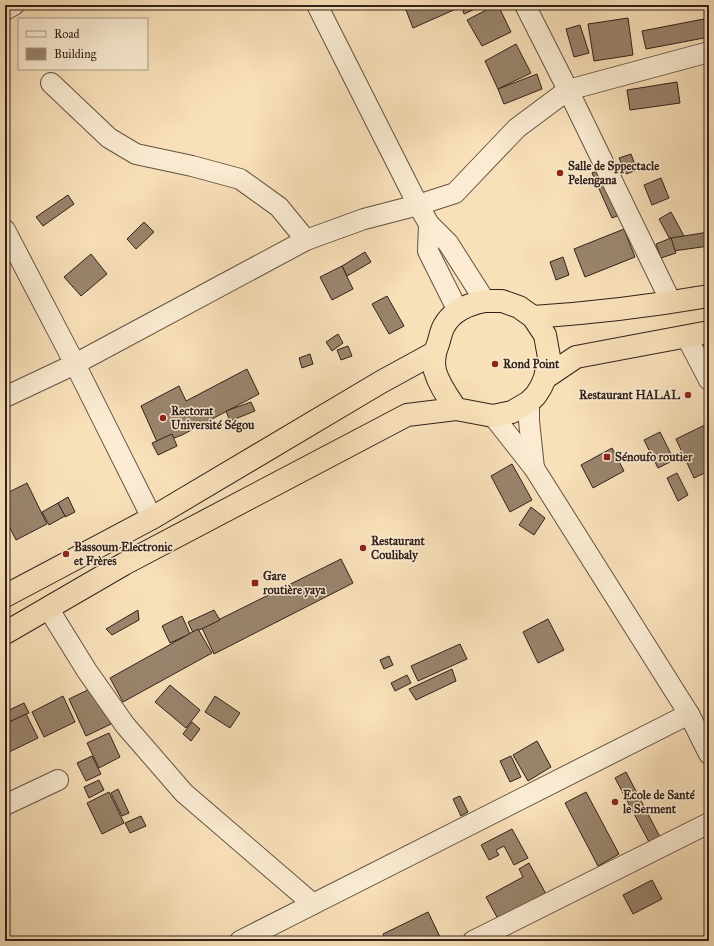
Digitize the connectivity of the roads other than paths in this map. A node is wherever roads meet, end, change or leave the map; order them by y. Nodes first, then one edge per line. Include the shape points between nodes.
1 (14, 5) edge
2 (317, 5) edge
3 (525, 5) edge
4 (5, 10) edge
5 (709, 52) edge
6 (51, 83) dead end
7 (568, 90) junction
8 (418, 205) junction
9 (429, 224) junction
10 (5, 230) edge
11 (306, 240) junction
12 (709, 296) edge
13 (485, 301) junction
14 (671, 302) junction
15 (458, 311) junction
16 (533, 317) junction
17 (709, 332) edge
18 (686, 336) junction
19 (434, 353) junction
20 (75, 364) junction
21 (546, 378) junction
22 (709, 380) edge
23 (5, 396) edge
24 (529, 402) junction
25 (456, 409) junction
26 (493, 416) junction
27 (534, 468) junction
28 (152, 518) junction
29 (5, 596) edge
30 (48, 608) junction
31 (5, 633) edge
32 (689, 714) junction
33 (709, 754) edge
34 (58, 780) dead end
35 (5, 805) edge
36 (709, 823) edge
37 (313, 904) junction
38 (240, 941) edge
39 (473, 941) edge

1 - 4 street
2 - 8 street
3 - 7 street
5 - 7 street
6 - 11 street via 109,138 136,154 240,179 279,207
7 - 8 street via 517,128 455,193
7 - 14 street
8 - 9 street
8 - 11 street via 364,219
9 - 13 street via 448,243
9 - 15 street via 428,251
10 - 20 street
11 - 20 street
12 - 14 highway
13 - 15 highway via 470,304
13 - 16 highway via 502,301 519,307
14 - 16 highway
15 - 19 highway via 444,326
16 - 21 highway via 545,335 549,357
17 - 18 highway
18 - 21 highway via 576,357
18 - 22 street
19 - 25 highway via 435,371
19 - 28 highway
20 - 23 street
20 - 28 street
21 - 24 highway
24 - 26 highway via 512,412
24 - 27 street
25 - 26 highway
25 - 30 highway via 407,415 124,564
26 - 27 street
27 - 32 street
28 - 29 highway
30 - 31 highway
30 - 37 street via 87,671 125,725 184,793
32 - 33 street
32 - 37 street
34 - 35 street
36 - 39 street
37 - 38 street

